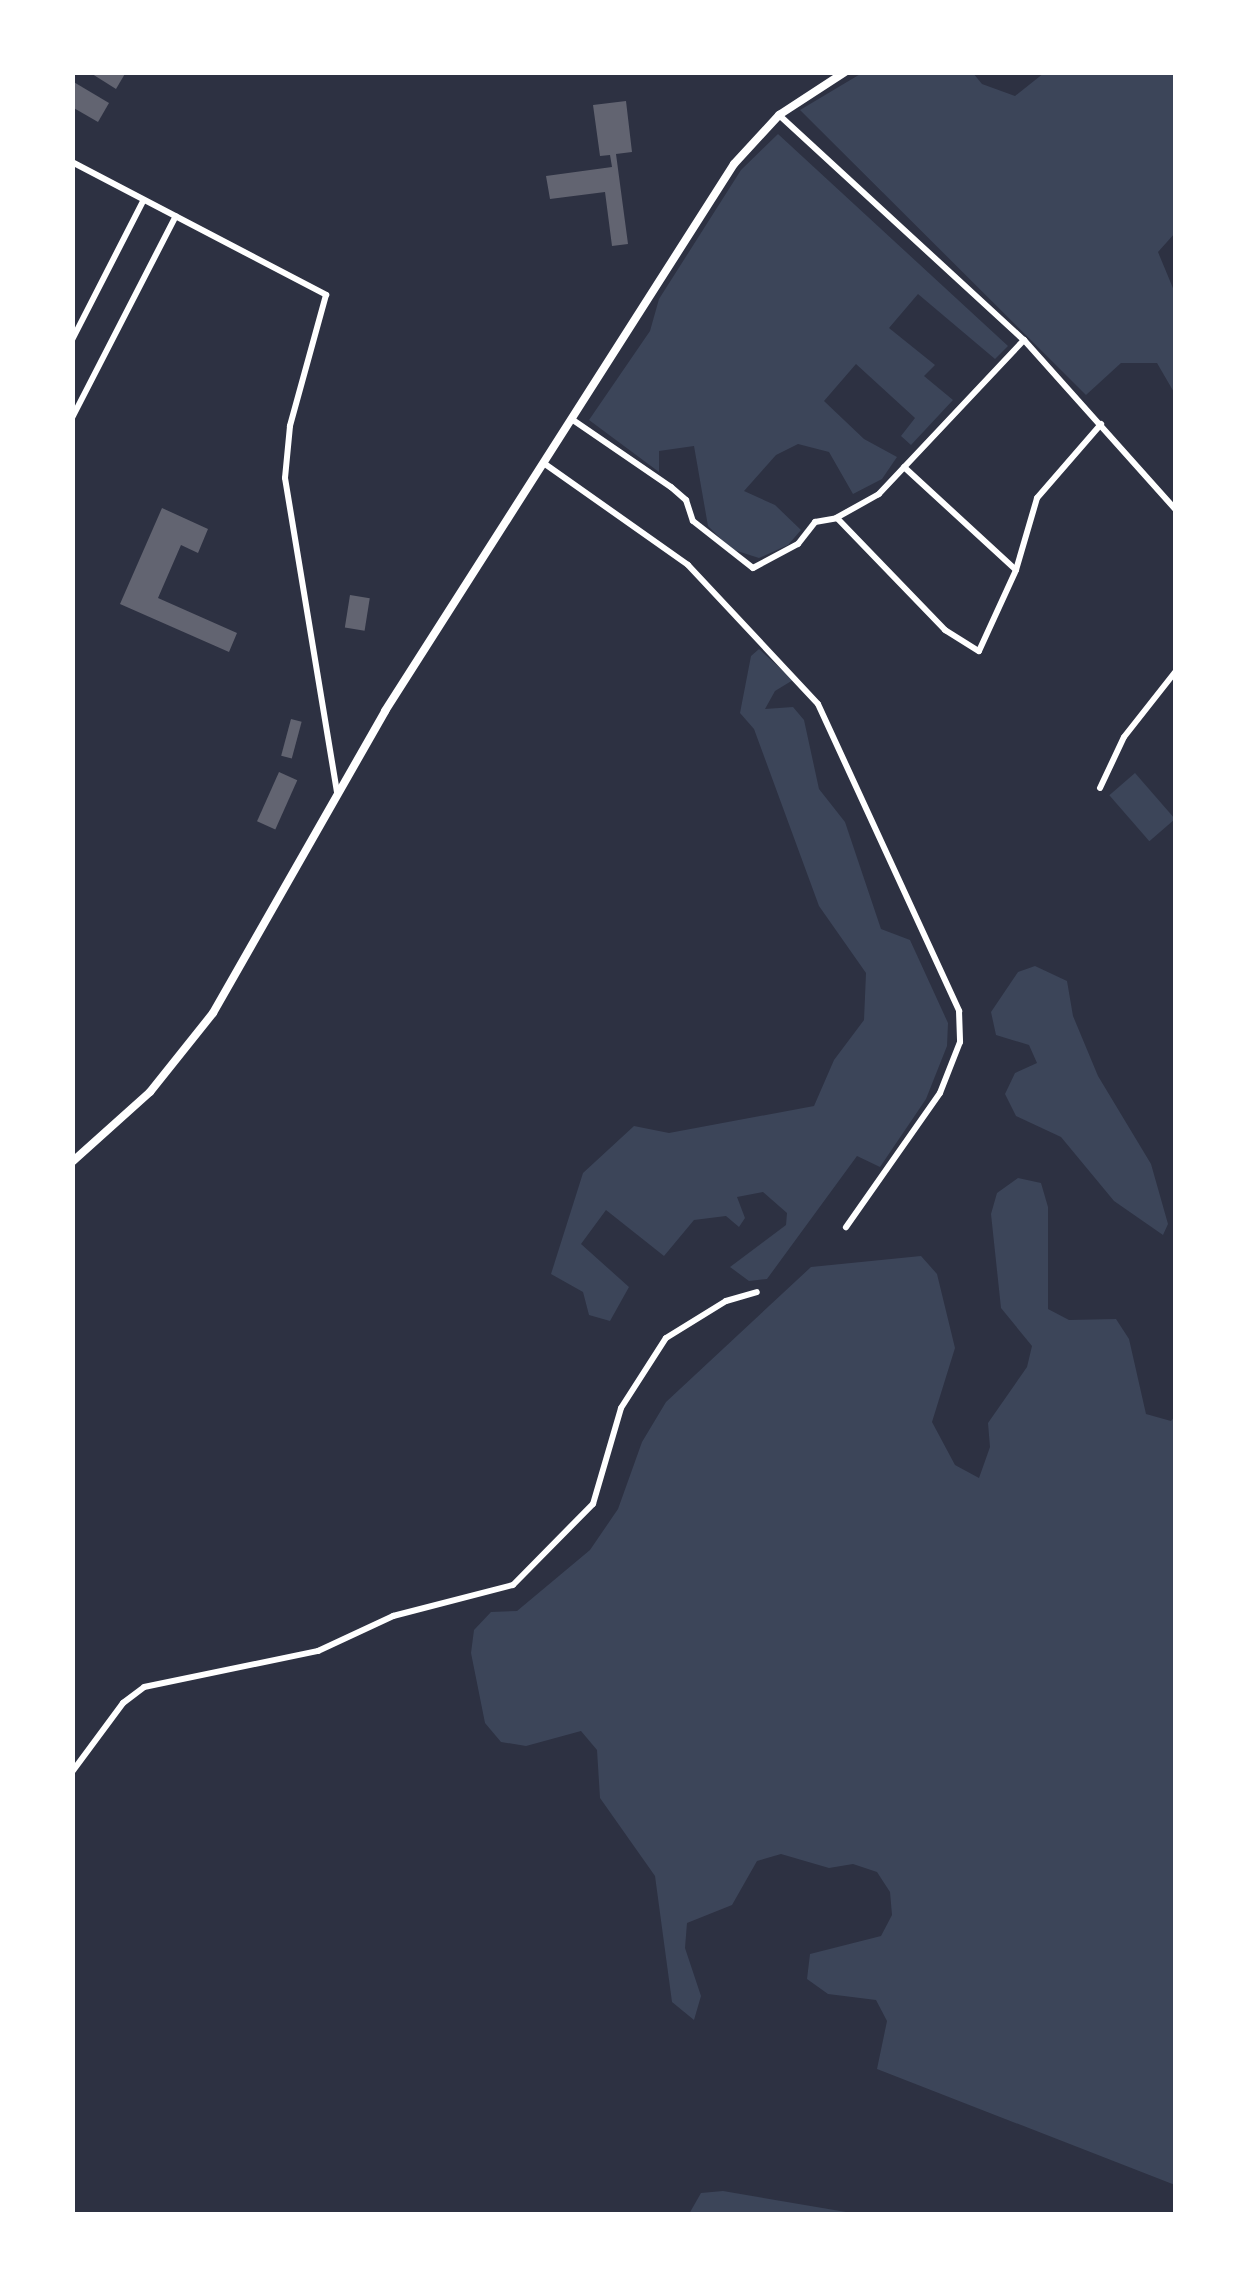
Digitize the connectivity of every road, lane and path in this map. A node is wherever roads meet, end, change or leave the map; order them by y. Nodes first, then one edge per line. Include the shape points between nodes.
1 (845, 72) edge
2 (779, 115) junction
3 (72, 162) edge
4 (142, 201) junction
5 (176, 216) junction
6 (72, 340) edge
7 (1024, 340) junction
8 (72, 418) edge
9 (574, 420) junction
10 (1101, 424) junction
11 (545, 464) junction
12 (904, 467) junction
13 (1176, 510) edge
14 (835, 518) junction
15 (1016, 570) junction
16 (1176, 671) edge
17 (1100, 788) dead end
18 (337, 792) junction
19 (72, 1162) edge
20 (846, 1226) dead end
21 (757, 1292) dead end
22 (72, 1772) edge

1 - 2 street
2 - 7 street
2 - 9 street via 734,164
3 - 4 street
4 - 5 street
4 - 6 street
5 - 8 street
5 - 18 street via 326,295 290,426 284,478
7 - 10 street
7 - 12 street
9 - 11 street
9 - 14 street via 671,487 686,500 693,521 753,568 798,544 815,522
10 - 13 street
10 - 15 street via 1036,498
11 - 18 street
11 - 20 street via 688,565 818,704 959,1011 960,1042 940,1094
12 - 14 street via 878,494
12 - 15 street
14 - 15 street via 945,630 979,651
16 - 17 street via 1124,736
18 - 19 street via 206,1023 136,1107
21 - 22 street via 736,1296 666,1338 622,1408 593,1504 513,1584 393,1616 318,1652 144,1687 123,1703

